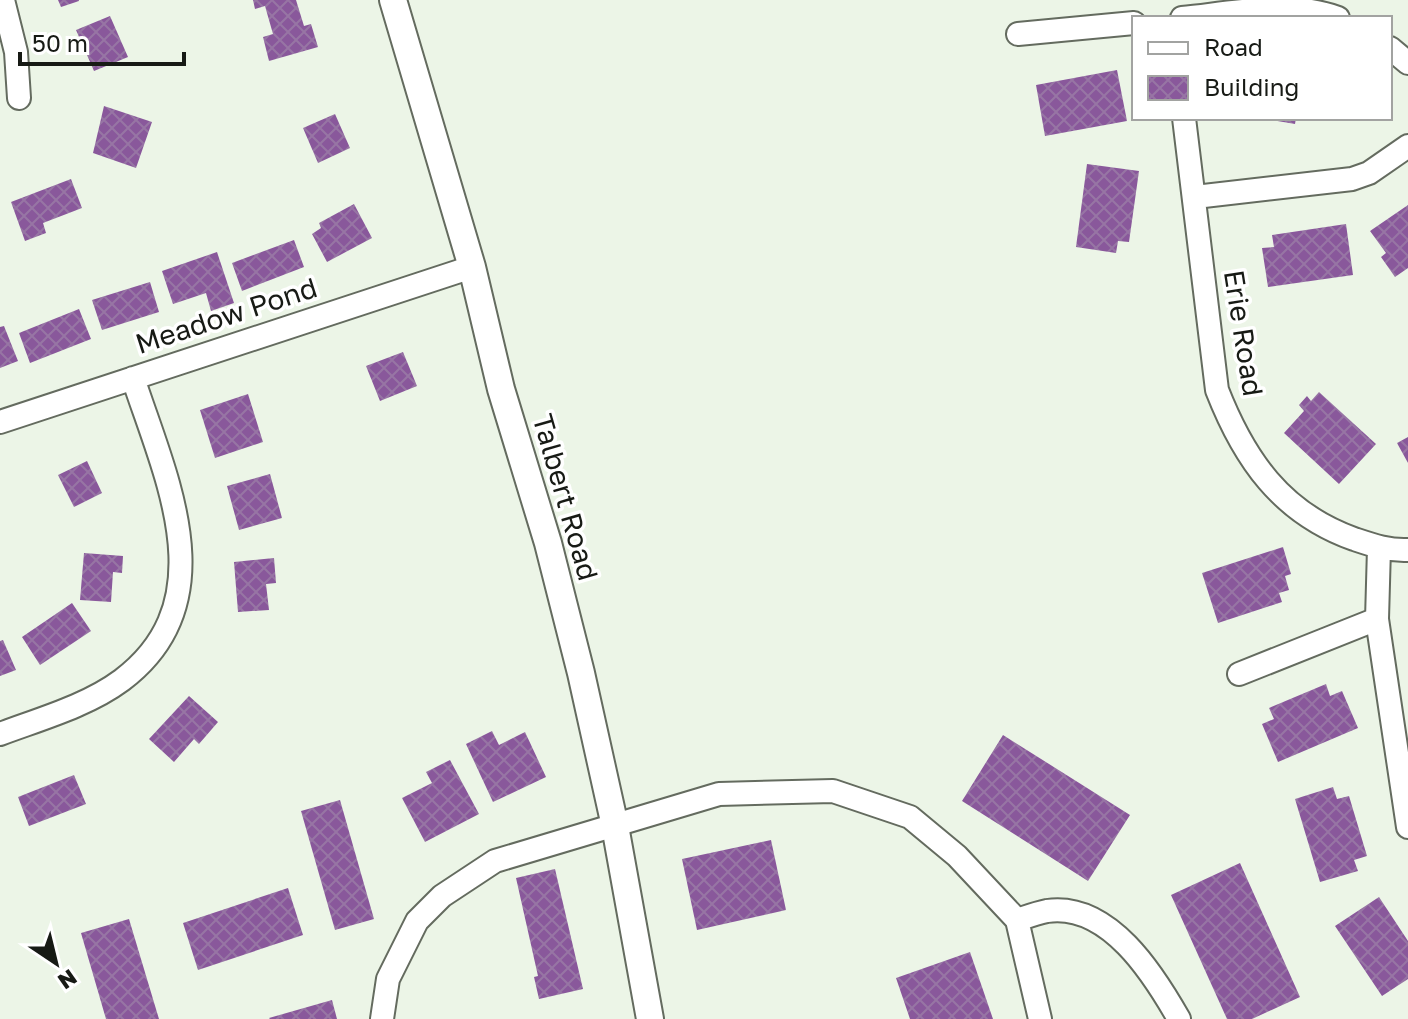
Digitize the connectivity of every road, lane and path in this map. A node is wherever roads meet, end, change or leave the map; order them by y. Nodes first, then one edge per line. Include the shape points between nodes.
1 (3, 0) edge
2 (393, 0) edge
3 (1202, 16) edge
4 (1334, 16) edge
5 (1132, 23) edge
6 (1018, 34) dead end
7 (1392, 50) edge
8 (1408, 63) edge
9 (19, 98) dead end
10 (1184, 120) edge
11 (1408, 146) edge
12 (1195, 197) junction
13 (472, 267) junction
14 (133, 378) junction
15 (0, 422) edge
16 (1379, 548) junction
17 (1408, 550) edge
18 (1377, 619) junction
19 (1239, 674) dead end
20 (0, 734) edge
21 (1404, 762) edge
22 (615, 826) junction
23 (1408, 827) edge
24 (1017, 920) junction
25 (382, 1019) edge
26 (650, 1019) edge
27 (1040, 1019) edge
28 (1179, 1019) edge

1 - 9 street via 16,52
2 - 13 street, Talbert Road
3 - 4 street via 1280,8
5 - 6 street
7 - 8 street
10 - 12 street, Erie Road
11 - 12 street via 1352,179
12 - 16 street, Erie Road via 1217,390 1234,432 1278,494 1308,517
13 - 14 street, Meadow Pond
13 - 22 street, Talbert Road via 501,389 548,543
14 - 15 street, Meadow Pond
14 - 20 street via 175,508 183,555 176,602 153,648 122,680
16 - 17 street, Erie Road
16 - 18 street
18 - 19 street
18 - 21 street
21 - 23 street
22 - 24 street via 719,794 833,791 910,817 957,856
22 - 25 street via 495,861 442,896 417,921 400,951 384,992
22 - 26 street, Talbert Road
24 - 27 street
24 - 28 street via 1049,911 1081,916 1127,942

